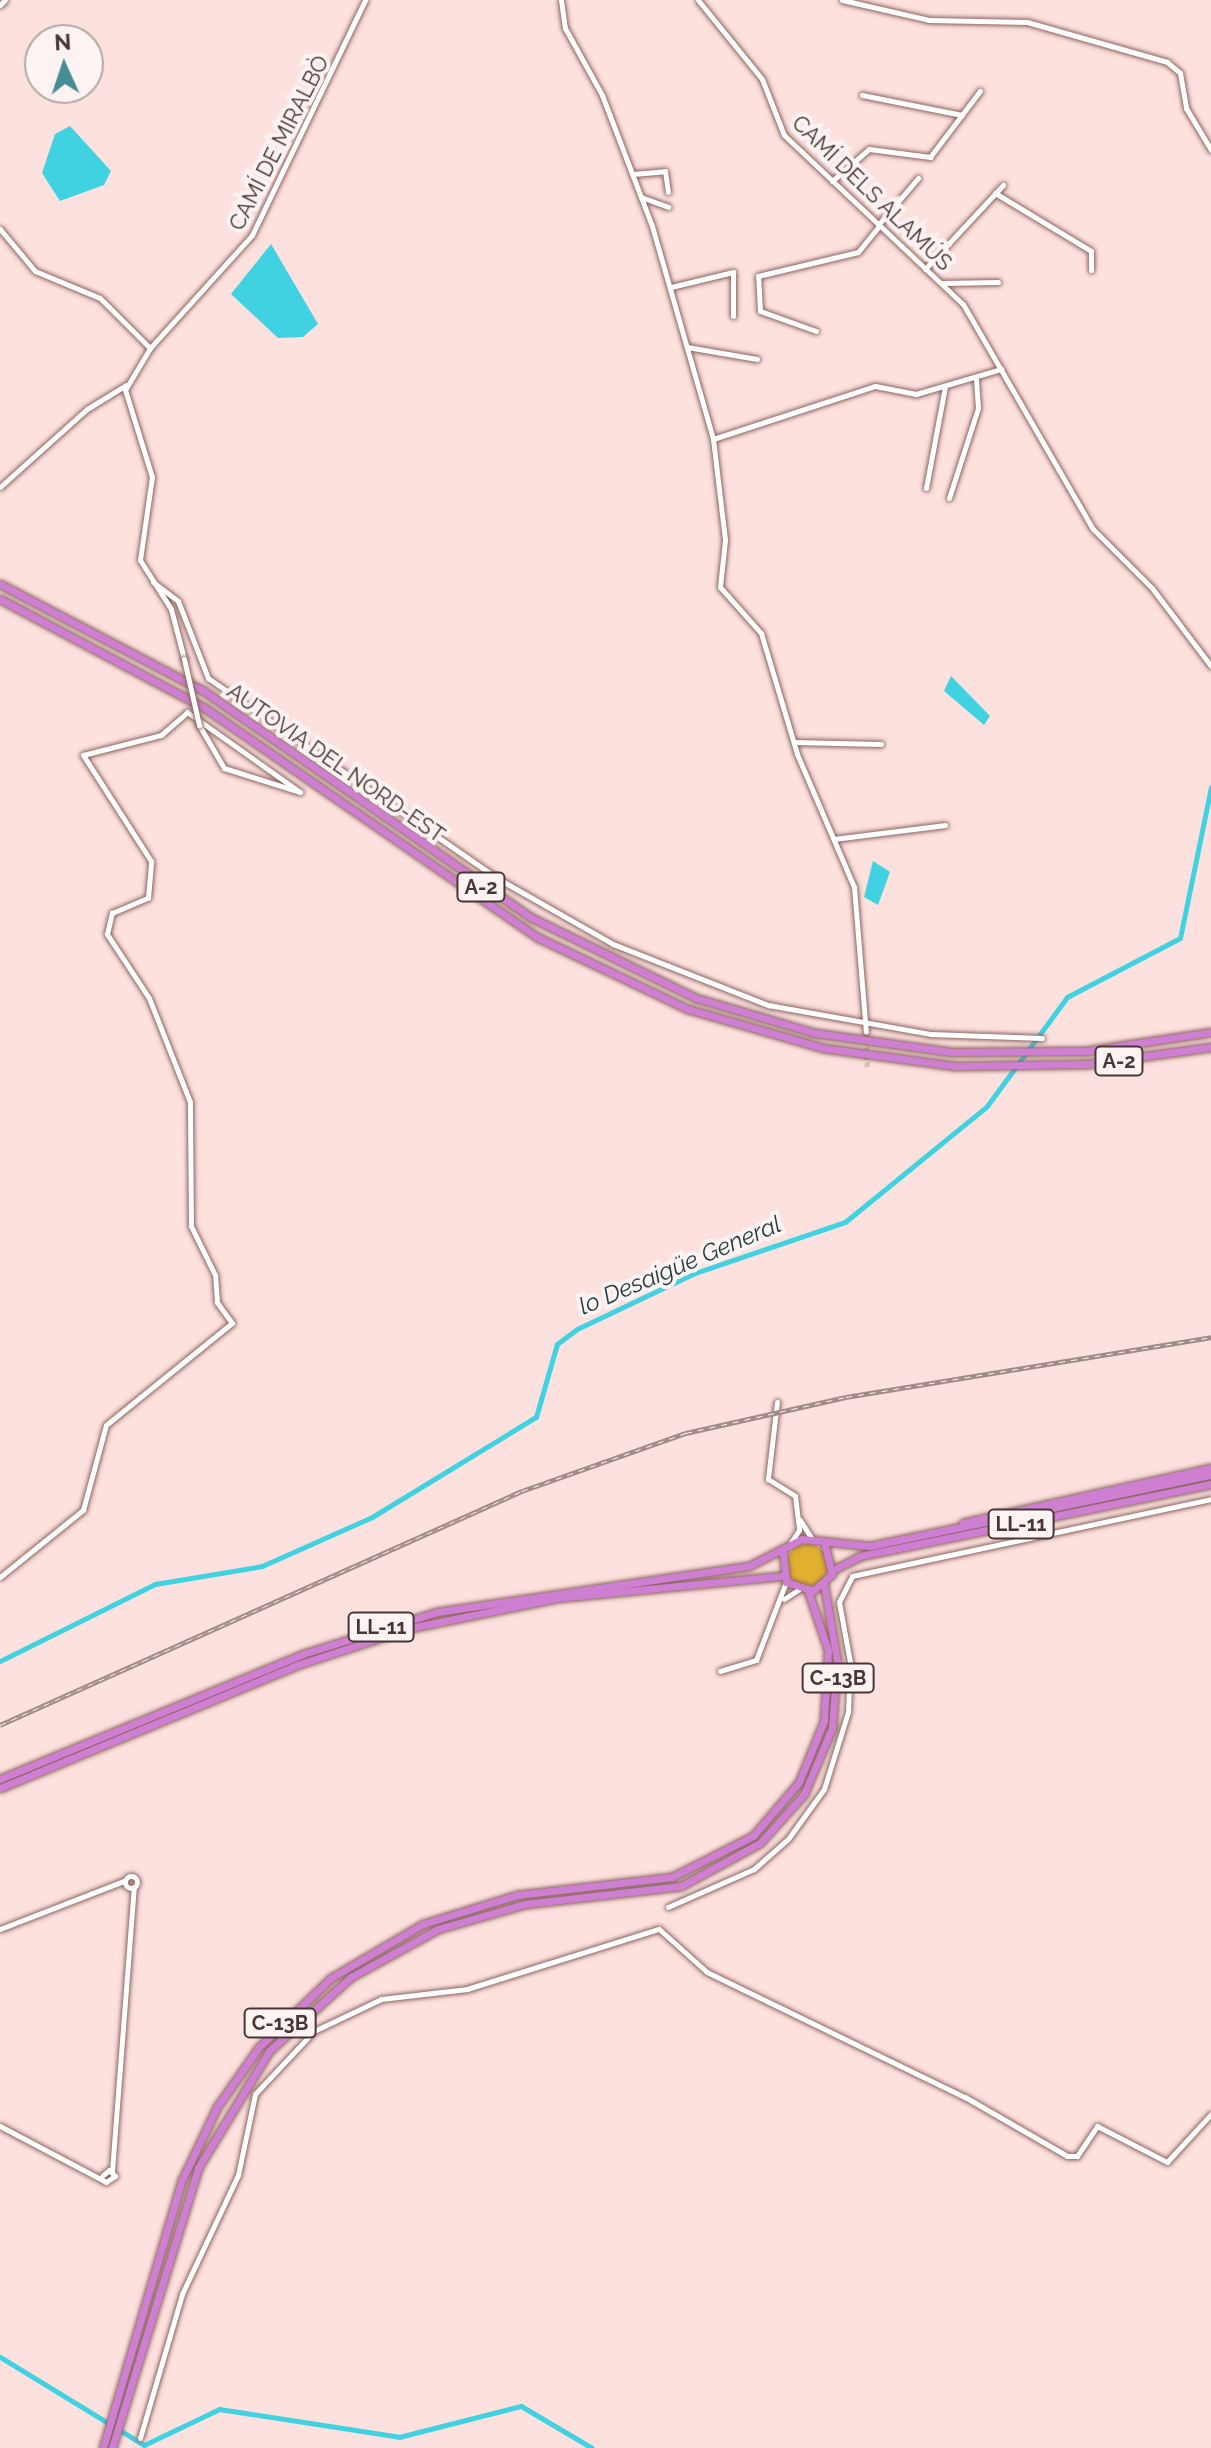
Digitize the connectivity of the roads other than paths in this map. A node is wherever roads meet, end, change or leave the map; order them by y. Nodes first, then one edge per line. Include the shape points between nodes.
1 (5, 0) edge
2 (365, 0) edge
3 (561, 0) edge
4 (698, 0) edge
5 (842, 0) edge
6 (0, 5) edge
7 (980, 91) dead end
8 (862, 95) dead end
9 (962, 115) junction
10 (1211, 150) edge
11 (633, 174) junction
12 (918, 178) dead end
13 (832, 181) junction
14 (1003, 185) dead end
15 (668, 192) dead end
16 (995, 193) junction
17 (641, 197) junction
18 (668, 207) dead end
19 (879, 226) junction
20 (0, 229) edge
21 (925, 269) junction
22 (1091, 270) dead end
23 (998, 282) dead end
24 (941, 283) junction
25 (671, 287) junction
26 (733, 316) dead end
27 (816, 331) dead end
28 (687, 347) junction
29 (150, 348) junction
30 (757, 359) dead end
31 (1001, 369) junction
32 (976, 377) junction
33 (127, 384) junction
34 (945, 386) junction
35 (713, 439) junction
36 (0, 487) edge
37 (926, 488) dead end
38 (949, 498) dead end
39 (153, 582) junction
40 (0, 584) edge
41 (0, 599) edge
42 (1211, 666) edge
43 (793, 742) junction
44 (881, 744) dead end
45 (945, 825) dead end
46 (834, 839) junction
47 (867, 1018) junction
48 (866, 1032) tunnel mouth
49 (1211, 1032) edge
50 (1038, 1037) dead end
51 (1211, 1047) edge
52 (777, 1402) dead end
53 (1211, 1468) edge
54 (1211, 1475) edge
55 (1211, 1484) edge
56 (1211, 1499) edge
57 (799, 1517) junction
58 (812, 1539) junction
59 (900, 1541) junction
60 (789, 1545) junction
61 (825, 1546) junction
62 (783, 1553) junction
63 (833, 1570) junction
64 (0, 1577) edge
65 (784, 1579) junction
66 (824, 1585) junction
67 (798, 1590) junction
68 (808, 1591) junction
69 (783, 1599) junction
70 (720, 1671) dead end
71 (0, 1779) edge
72 (0, 1788) edge
73 (124, 1881) junction
74 (134, 1887) junction
75 (668, 1907) dead end
76 (0, 1929) edge
77 (1211, 2114) edge
78 (0, 2126) edge
79 (112, 2171) junction
80 (102, 2176) junction
81 (119, 2416) junction
82 (112, 2436) junction
83 (140, 2438) dead end
84 (103, 2448) edge
85 (112, 2448) edge

1 - 6 street
2 - 29 street, CAMÍ DE MIRALBÒ via 252,235
3 - 11 street via 566,31
4 - 13 street, CAMÍ DELS ALAMÚS via 762,79 781,132
5 - 10 street via 929,20 1027,22 1167,62 1180,73 1186,108
7 - 9 street
8 - 9 street
9 - 13 street via 930,157 869,149
11 - 15 street via 665,171
11 - 17 street
12 - 19 street
13 - 19 street, CAMÍ DELS ALAMÚS
14 - 16 street
16 - 21 street
16 - 22 street via 1092,252
17 - 18 street
17 - 25 street
19 - 21 street, CAMÍ DELS ALAMÚS
19 - 27 street via 857,253 758,276 760,311
20 - 29 street via 31,268 100,298
21 - 24 street, CAMÍ DELS ALAMÚS
23 - 24 street
24 - 31 street, CAMÍ DELS ALAMÚS via 966,308
25 - 26 street via 733,272
25 - 28 street
28 - 30 street
28 - 35 street
29 - 33 street, CAMÍ DE MIRALBÒ
31 - 32 street
31 - 42 street, CAMÍ DELS ALAMÚS via 1093,529 1152,588
32 - 34 street
32 - 38 street via 978,408
33 - 36 street, CAMÍ DE MIRALBÒ via 87,409
33 - 39 street via 125,406 152,474 139,553
34 - 35 street via 903,395 877,385
34 - 37 street
35 - 43 street via 725,540 719,585 761,633
39 - 47 street via 178,601 208,678 528,897 700,982 768,1005
39 - 64 street, bridge via 171,609 184,659 199,725 224,768 300,792 187,712 161,735 85,752 92,776 152,864 148,898 112,913 107,934 139,979 179,1068 194,1122 191,1226 215,1275 217,1302 232,1323 108,1423 83,1510
40 - 49 highway, AUTOVIA DEL NORD-EST / A-2 via 204,691 488,892 629,970 815,1033 913,1049 1035,1054
41 - 51 highway, AUTOVIA DEL NORD-EST / A-2 via 172,688 472,896 610,975 708,1016 812,1045 1007,1067
43 - 44 street
43 - 46 street
45 - 46 street
46 - 47 street via 854,887
47 - 48 street
47 - 50 street via 931,1034
52 - 57 street via 768,1479 790,1488
53 - 59 highway
54 - 59 highway, LL-11
55 - 63 highway, LL-11 via 860,1556
56 - 75 street via 852,1576 839,1602 850,1662 848,1712 824,1789 788,1839 754,1869
57 - 58 street
57 - 60 street
58 - 60 highway
58 - 61 highway
59 - 61 highway, LL-11
60 - 62 highway
61 - 63 highway
62 - 65 highway
62 - 71 highway, LL-11 via 749,1566 505,1598 383,1627
63 - 66 highway
65 - 67 highway
65 - 69 street
65 - 72 highway, LL-11 via 557,1598 410,1628 297,1665
66 - 68 highway
66 - 81 highway, C-13B via 837,1661 832,1728 804,1794 760,1843 681,1886 525,1904 438,1929 351,1977 269,2051 198,2168
67 - 68 highway
67 - 69 street
68 - 81 highway, C-13B via 828,1650 824,1721 799,1782 753,1836 672,1877 517,1895 423,1924 331,1978 259,2047 212,2115 182,2180
69 - 70 street via 756,1660
73 - 74 street
73 - 74 street via 134,1877
73 - 76 street
74 - 79 street
77 - 83 street via 1167,2162 1097,2126 1077,2156 1067,2156 965,2097 707,1972 659,1929 467,1989 381,1999 314,2031 255,2094 238,2175 182,2294
78 - 80 street
79 - 80 street
79 - 80 street via 112,2181
81 - 82 highway, C-13B
82 - 84 highway, C-13B
82 - 85 highway, C-13B

